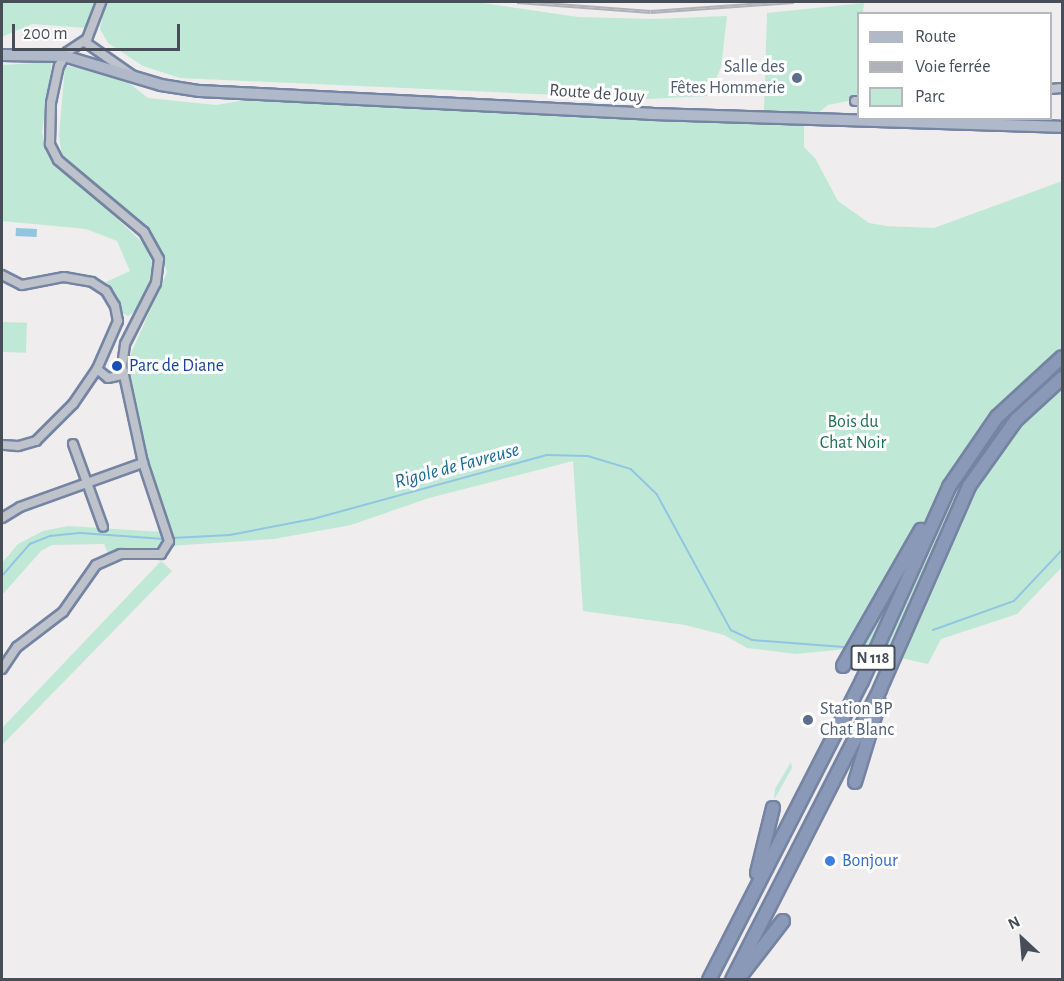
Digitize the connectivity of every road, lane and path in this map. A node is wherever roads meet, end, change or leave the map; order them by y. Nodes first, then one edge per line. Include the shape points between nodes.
1 (101, 2) edge
2 (85, 42) junction
3 (2, 55) edge
4 (64, 56) junction
5 (132, 75) junction
6 (857, 119) edge
7 (877, 120) edge
8 (900, 121) edge
9 (1062, 127) edge
10 (2, 274) edge
11 (1062, 357) edge
12 (97, 369) junction
13 (122, 375) junction
14 (1062, 378) edge
15 (73, 444) dead end
16 (2, 445) edge
17 (143, 463) junction
18 (87, 482) junction
19 (941, 503) junction
20 (2, 518) edge
21 (103, 527) dead end
22 (843, 666) dead end
23 (2, 669) edge
24 (880, 689) junction
25 (855, 782) dead end
26 (773, 808) dead end
27 (756, 889) junction
28 (783, 921) dead end
29 (709, 980) edge
30 (732, 980) edge
31 (738, 980) edge

1 - 2 street
2 - 4 street
2 - 5 street, Route de Jouy
3 - 4 main road, Route de Jouy
4 - 5 main road, Route de Jouy
4 - 13 street via 51,103 49,135 54,155 144,232 159,259 151,297 122,352
5 - 6 main road, Route de Jouy via 200,91
7 - 8 main road, Route de Jouy
8 - 9 main road, Route de Jouy
10 - 12 street via 28,286 64,277 81,278 106,291 116,306 118,321
11 - 19 highway, N 118 via 997,417
12 - 13 street via 108,378
12 - 16 street via 73,404 36,441
13 - 17 street
14 - 24 highway, N 118 via 1016,420 969,486
15 - 18 street
17 - 18 street
17 - 23 street via 168,541 160,554 121,554 96,565 63,612 17,647
18 - 20 street via 20,507
18 - 21 street
19 - 22 highway via 931,513
19 - 27 highway, N 118 via 862,681
24 - 25 highway
24 - 30 highway, N 118
26 - 27 highway via 755,879
27 - 29 highway, N 118
28 - 31 highway

